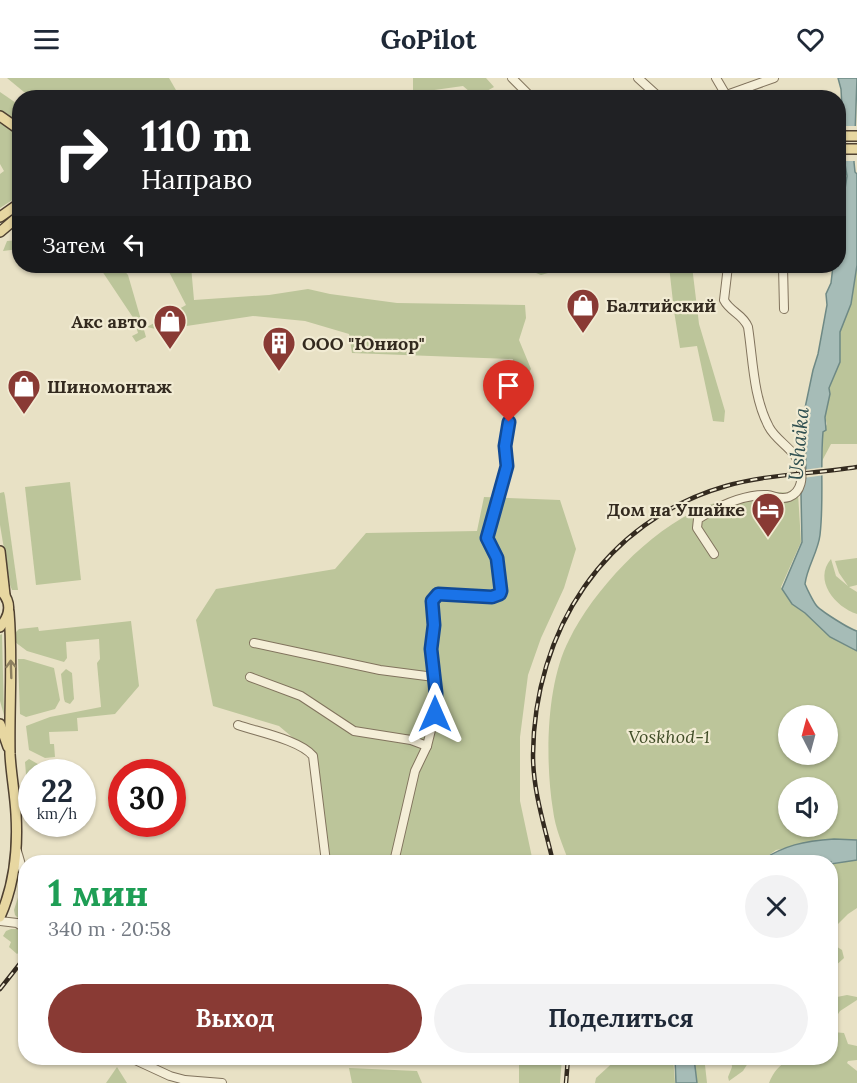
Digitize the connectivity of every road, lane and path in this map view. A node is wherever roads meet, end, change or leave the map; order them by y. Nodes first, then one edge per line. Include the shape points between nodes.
1 (512, 78) edge
2 (638, 78) edge
3 (774, 78) edge
4 (747, 88) joint
5 (524, 90) edge
6 (651, 90) edge
7 (741, 90) edge
8 (12, 222) edge
9 (0, 232) edge
10 (727, 273) edge
11 (783, 273) edge
12 (784, 309) dead end
13 (509, 422) dead end
14 (0, 551) edge
15 (714, 554) dead end
16 (2, 592) edge
17 (9, 612) junction
18 (0, 627) edge
19 (254, 643) dead end
20 (250, 676) dead end
21 (434, 677) junction
22 (0, 724) edge
23 (238, 725) dead end
24 (427, 746) junction
25 (10, 756) junction
26 (15, 847) junction
27 (325, 855) edge
28 (396, 855) edge
29 (18, 857) edge
30 (0, 919) edge
31 (18, 924) edge
32 (147, 1065) edge
33 (222, 1083) edge

1 - 5 street
2 - 6 street
3 - 4 street
4 - 7 street
8 - 9 main road
10 - 15 street via 724,300 748,327 767,423 798,460 801,473 799,489 790,497 748,497 715,508 698,519 697,528
11 - 12 street
13 - 21 street via 507,466 487,538 497,558 501,591 492,597 435,597 431,649
14 - 16 main road via 5,579
16 - 17 main road
17 - 18 main road
25 -> 17 main road
19 - 21 street
20 - 24 street via 301,696 354,731
21 - 24 street via 435,714
22 - 25 main road
23 - 27 street via 291,742 313,756
24 - 28 street via 415,771
25 - 26 main road
26 - 29 street
26 - 30 main road
30 - 31 street
32 - 33 street via 185,1080

